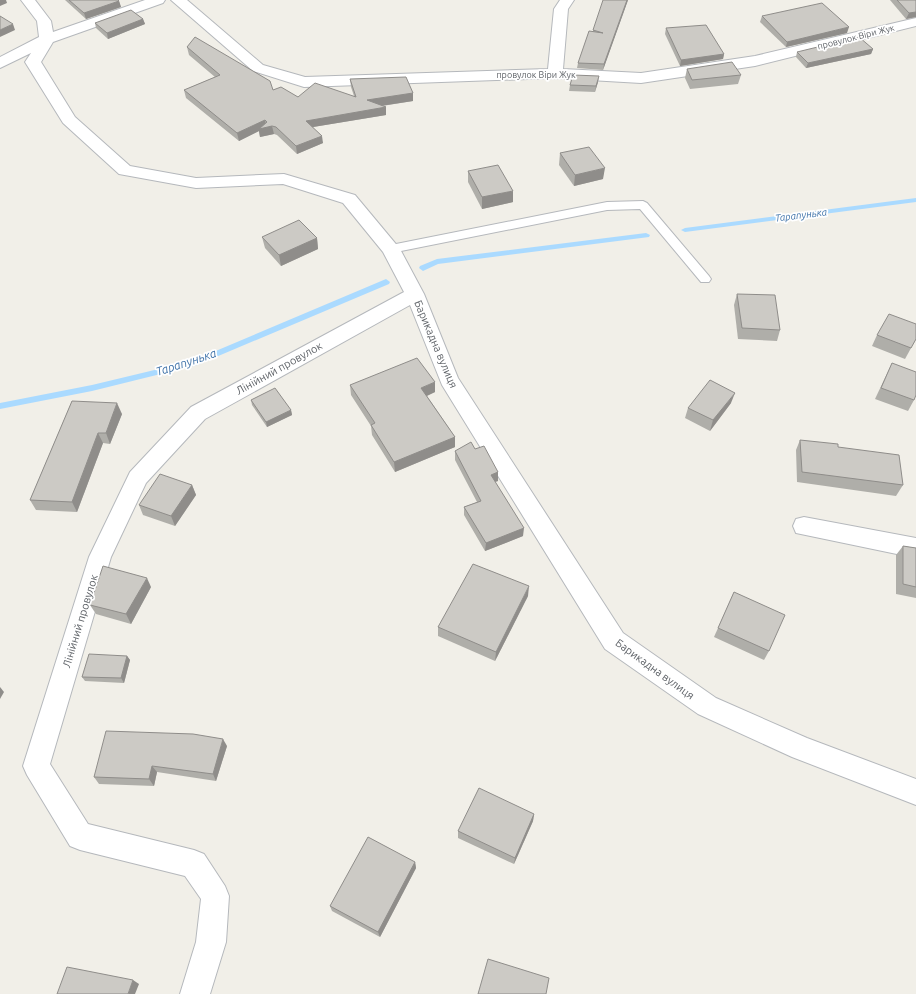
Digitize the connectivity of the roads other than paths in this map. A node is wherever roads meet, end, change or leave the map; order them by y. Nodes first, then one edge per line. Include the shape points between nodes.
1 (28, 0) edge
2 (158, 0) edge
3 (178, 0) edge
4 (567, 0) edge
5 (916, 22) edge
6 (47, 39) junction
7 (0, 63) edge
8 (555, 73) junction
9 (391, 249) junction
10 (705, 279) dead end
11 (415, 294) junction
12 (804, 526) dead end
13 (916, 548) edge
14 (916, 792) edge
15 (195, 994) edge

1 - 6 street via 44,21
2 - 6 street
3 - 8 street, провулок Віри Жук via 258,68 304,82
4 - 8 street via 561,9
5 - 8 street, провулок Віри Жук via 755,61 641,78
6 - 7 street
6 - 9 street, Барикадна вулиця via 33,62 68,120 125,170 196,183 284,179 349,199
9 - 10 lane via 607,206 643,205
9 - 11 street, Барикадна вулиця
11 - 14 street, Барикадна вулиця via 449,380 614,641 707,706 801,748
11 - 15 street, Лінійний провулок via 198,413 138,478 100,557 36,766 80,836 194,864 215,896 211,942
12 - 13 street

